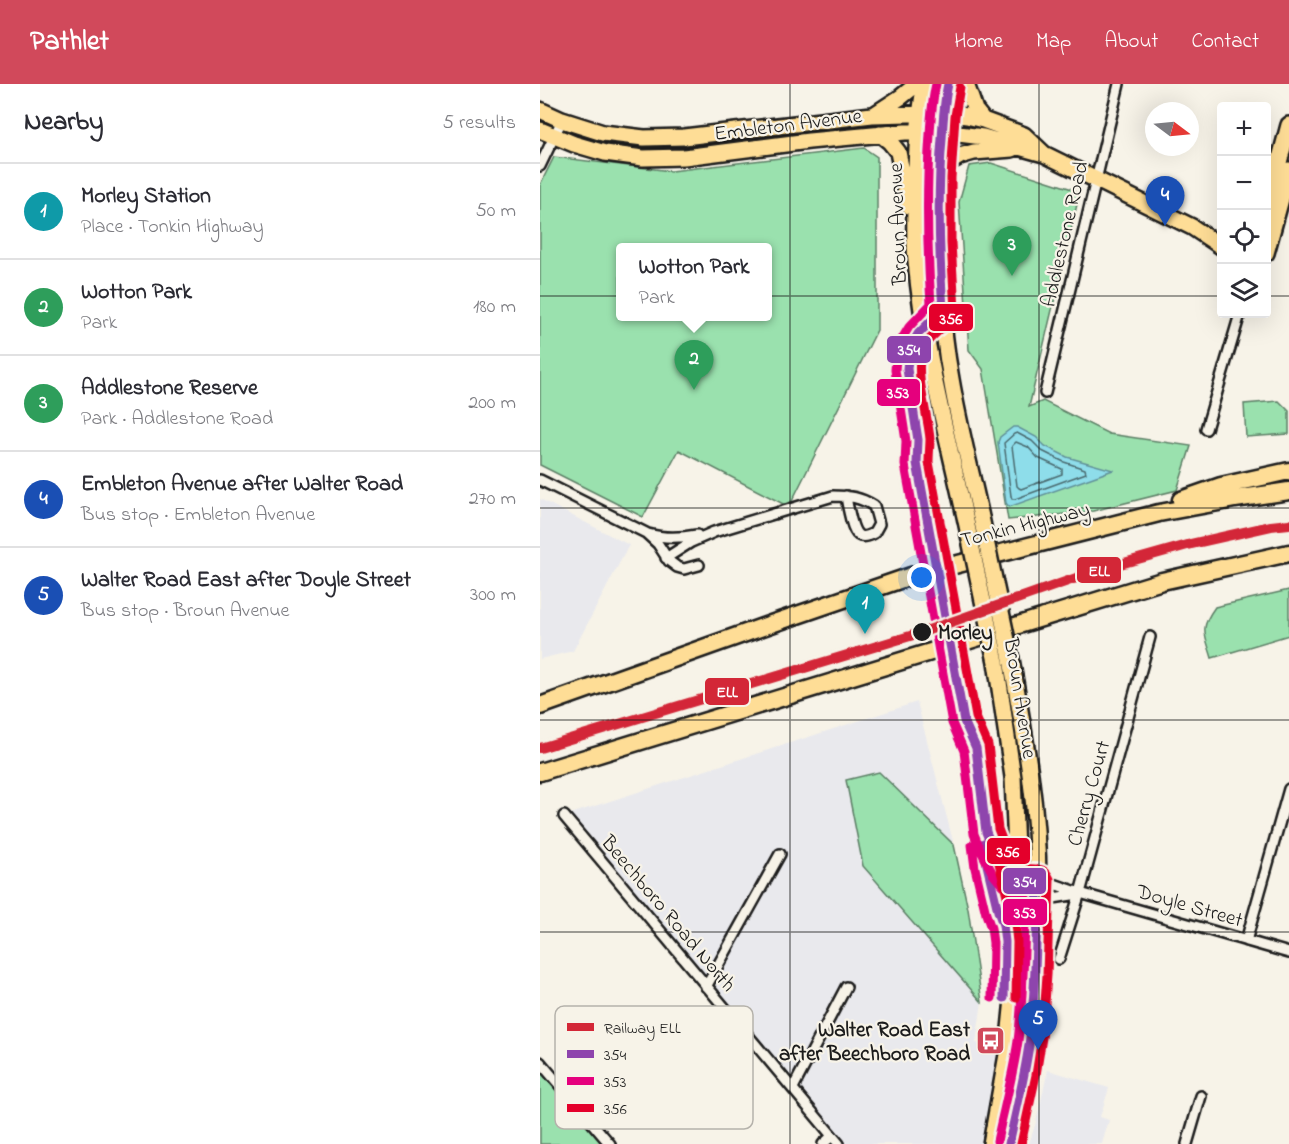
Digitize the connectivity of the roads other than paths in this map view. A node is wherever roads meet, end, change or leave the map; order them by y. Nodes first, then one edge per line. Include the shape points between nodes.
1 (917, 84) edge
2 (925, 84) edge
3 (948, 84) edge
4 (966, 84) edge
5 (1119, 84) edge
6 (920, 113) junction
7 (944, 113) junction
8 (872, 115) junction
9 (557, 118) edge
10 (983, 120) junction
11 (1289, 125) edge
12 (917, 132) junction
13 (942, 132) junction
14 (704, 134) junction
15 (880, 134) junction
16 (545, 135) edge
17 (1021, 148) junction
18 (605, 153) junction
19 (1044, 154) junction
20 (706, 155) junction
21 (540, 166) edge
22 (939, 169) junction
23 (1289, 170) edge
24 (1095, 179) junction
25 (1271, 192) edge
26 (1192, 227) junction
27 (1217, 235) edge
28 (1271, 235) edge
29 (914, 236) junction
30 (1217, 244) edge
31 (1239, 318) edge
32 (1045, 393) dead end
33 (1206, 429) dead end
34 (1289, 471) edge
35 (540, 480) edge
36 (1289, 491) edge
37 (846, 496) junction
38 (974, 519) junction
39 (714, 532) junction
40 (1084, 532) junction
41 (646, 533) junction
42 (1289, 553) edge
43 (666, 558) junction
44 (699, 565) dead end
45 (1289, 565) edge
46 (1232, 566) junction
47 (1150, 638) dead end
48 (1004, 660) junction
49 (540, 706) edge
50 (540, 772) edge
51 (1289, 789) edge
52 (564, 816) dead end
53 (780, 854) dead end
54 (1018, 881) junction
55 (1038, 881) junction
56 (1080, 893) junction
57 (1018, 898) junction
58 (1037, 898) junction
59 (1246, 941) junction
60 (1289, 953) edge
61 (1059, 959) dead end
62 (706, 987) junction
63 (846, 987) dead end
64 (722, 1006) edge
65 (753, 1042) edge
66 (540, 1062) edge
67 (555, 1080) edge
68 (793, 1088) junction
69 (1200, 1096) dead end
70 (597, 1129) edge
71 (832, 1136) junction
72 (610, 1144) edge
73 (823, 1144) edge
74 (839, 1144) edge
75 (991, 1144) edge
76 (1009, 1144) edge
77 (1187, 1144) edge

1 - 8 main road
2 - 6 main road, Broun Avenue
3 - 7 main road, Broun Avenue
4 - 10 main road
5 - 24 street, Addlestone Road
6 - 7 main road, Embleton Avenue
6 - 8 main road, Embleton Avenue
6 - 12 main road, Broun Avenue
7 - 10 main road, Embleton Avenue
7 - 13 main road, Broun Avenue
8 - 14 main road, Embleton Avenue
9 - 14 main road, Embleton Avenue via 603,133 644,138
9 - 16 street
9 - 18 main road via 571,128 571,135 590,141
10 - 19 main road, Embleton Avenue via 1024,135
11 - 25 main road
12 - 13 main road, Embleton Avenue
12 - 15 main road, Embleton Avenue
12 - 29 main road, Broun Avenue
13 - 17 main road, Embleton Avenue via 983,137
13 - 22 main road, Broun Avenue
14 - 20 main road
15 - 20 main road, Embleton Avenue
15 - 29 main road via 898,152
16 - 18 main road, Embleton Avenue
16 - 21 street
17 - 19 main road, Embleton Avenue
17 - 22 main road via 974,152
18 - 20 main road, Embleton Avenue via 643,158
19 - 24 main road, Embleton Avenue
22 - 38 main road, Broun Avenue via 943,309
23 - 28 main road
24 - 26 main road, Embleton Avenue
24 - 32 street, Addlestone Road
26 - 27 main road, Embleton Avenue
26 - 30 main road, Embleton Avenue
29 - 38 main road, Broun Avenue via 927,346
31 - 33 street
34 - 40 highway via 1221,486
35 - 41 street
36 - 40 highway, Tonkin Highway via 1197,506
37 - 37 street via 874,506 879,524 874,533 862,537 854,531
37 - 39 street via 833,496
38 - 48 main road, Broun Avenue, bridge
39 - 41 street via 673,538
39 - 43 street
40 - 49 highway, Tonkin Highway via 911,576
41 - 43 street
42 - 46 highway
43 - 44 street via 684,569
45 - 46 highway
46 - 50 highway via 1093,601
47 - 56 street, Cherry Court
48 - 54 main road, Broun Avenue
48 - 55 main road, Broun Avenue via 1026,742
51 - 59 street
52 - 62 street, Beechboro Road North
53 - 62 street
54 - 55 street, Doyle Street
54 - 57 main road, Broun Avenue
55 - 56 street, Doyle Street
55 - 58 main road, Broun Avenue
56 - 58 street, Doyle Street
56 - 59 street, Doyle Street
56 - 61 street, Cherry Court
57 - 58 street, Doyle Street
57 - 75 main road, Broun Avenue via 1008,1049
58 - 76 main road, Broun Avenue via 1030,1032
59 - 60 street, Doyle Street
62 - 64 street, Beechboro Road North
63 - 68 street
65 - 68 street, Beechboro Road North
66 - 67 street
68 - 71 street, Beechboro Road North
69 - 77 street
70 - 72 street
71 - 73 street
71 - 74 street, Beechboro Road North

